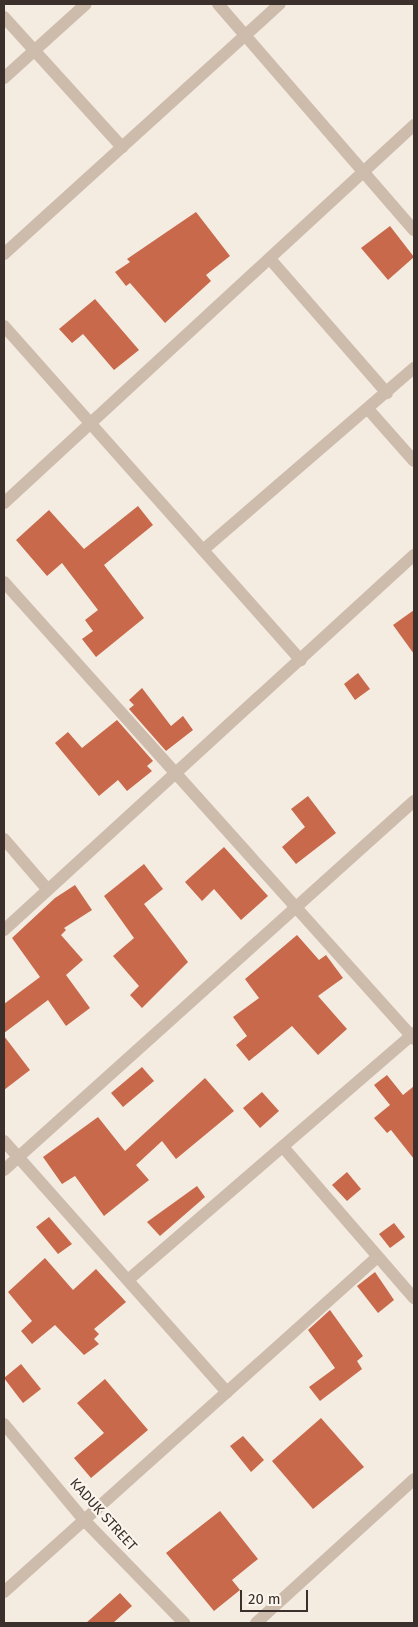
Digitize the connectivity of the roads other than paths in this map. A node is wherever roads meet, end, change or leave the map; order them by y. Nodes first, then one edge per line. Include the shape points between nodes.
1 (86, 4) edge
2 (218, 4) edge
3 (280, 4) edge
4 (4, 17) edge
5 (245, 36) junction
6 (34, 50) junction
7 (4, 78) edge
8 (414, 125) edge
9 (122, 147) junction
10 (363, 173) junction
11 (414, 230) edge
12 (4, 254) edge
13 (270, 259) junction
14 (4, 326) edge
15 (414, 368) edge
16 (387, 393) junction
17 (368, 409) junction
18 (90, 424) junction
19 (414, 461) edge
20 (4, 503) edge
21 (203, 550) junction
22 (414, 555) edge
23 (4, 582) edge
24 (301, 660) junction
25 (177, 775) junction
26 (414, 801) edge
27 (4, 839) edge
28 (48, 890) junction
29 (296, 907) junction
30 (4, 930) edge
31 (413, 1036) edge
32 (4, 1141) edge
33 (283, 1147) junction
34 (18, 1157) junction
35 (4, 1170) edge
36 (376, 1258) junction
37 (128, 1280) junction
38 (414, 1298) edge
39 (227, 1392) junction
40 (4, 1424) edge
41 (414, 1479) edge
42 (84, 1520) junction
43 (4, 1592) edge
44 (184, 1623) edge
45 (256, 1623) edge

1 - 6 street
2 - 5 street
3 - 5 street
4 - 6 street
5 - 9 street
5 - 10 street
6 - 7 street
6 - 9 street
8 - 10 street
9 - 12 street
10 - 11 street
10 - 13 street
13 - 16 street
13 - 18 street
14 - 18 street
15 - 16 street
16 - 17 street
17 - 19 street
17 - 21 street
18 - 20 street
18 - 21 street
21 - 24 street
22 - 24 street
23 - 25 street
24 - 25 street
25 - 28 street
25 - 29 street
26 - 29 street
27 - 28 street
28 - 30 street
29 - 31 street
29 - 34 street
31 - 33 street
32 - 34 street
33 - 36 street
33 - 37 street
34 - 35 street
34 - 37 street
36 - 38 street
36 - 39 street
37 - 39 street
39 - 42 street
40 - 42 street, KADUK STREET
41 - 45 street
42 - 43 street
42 - 44 street, KADUK STREET

